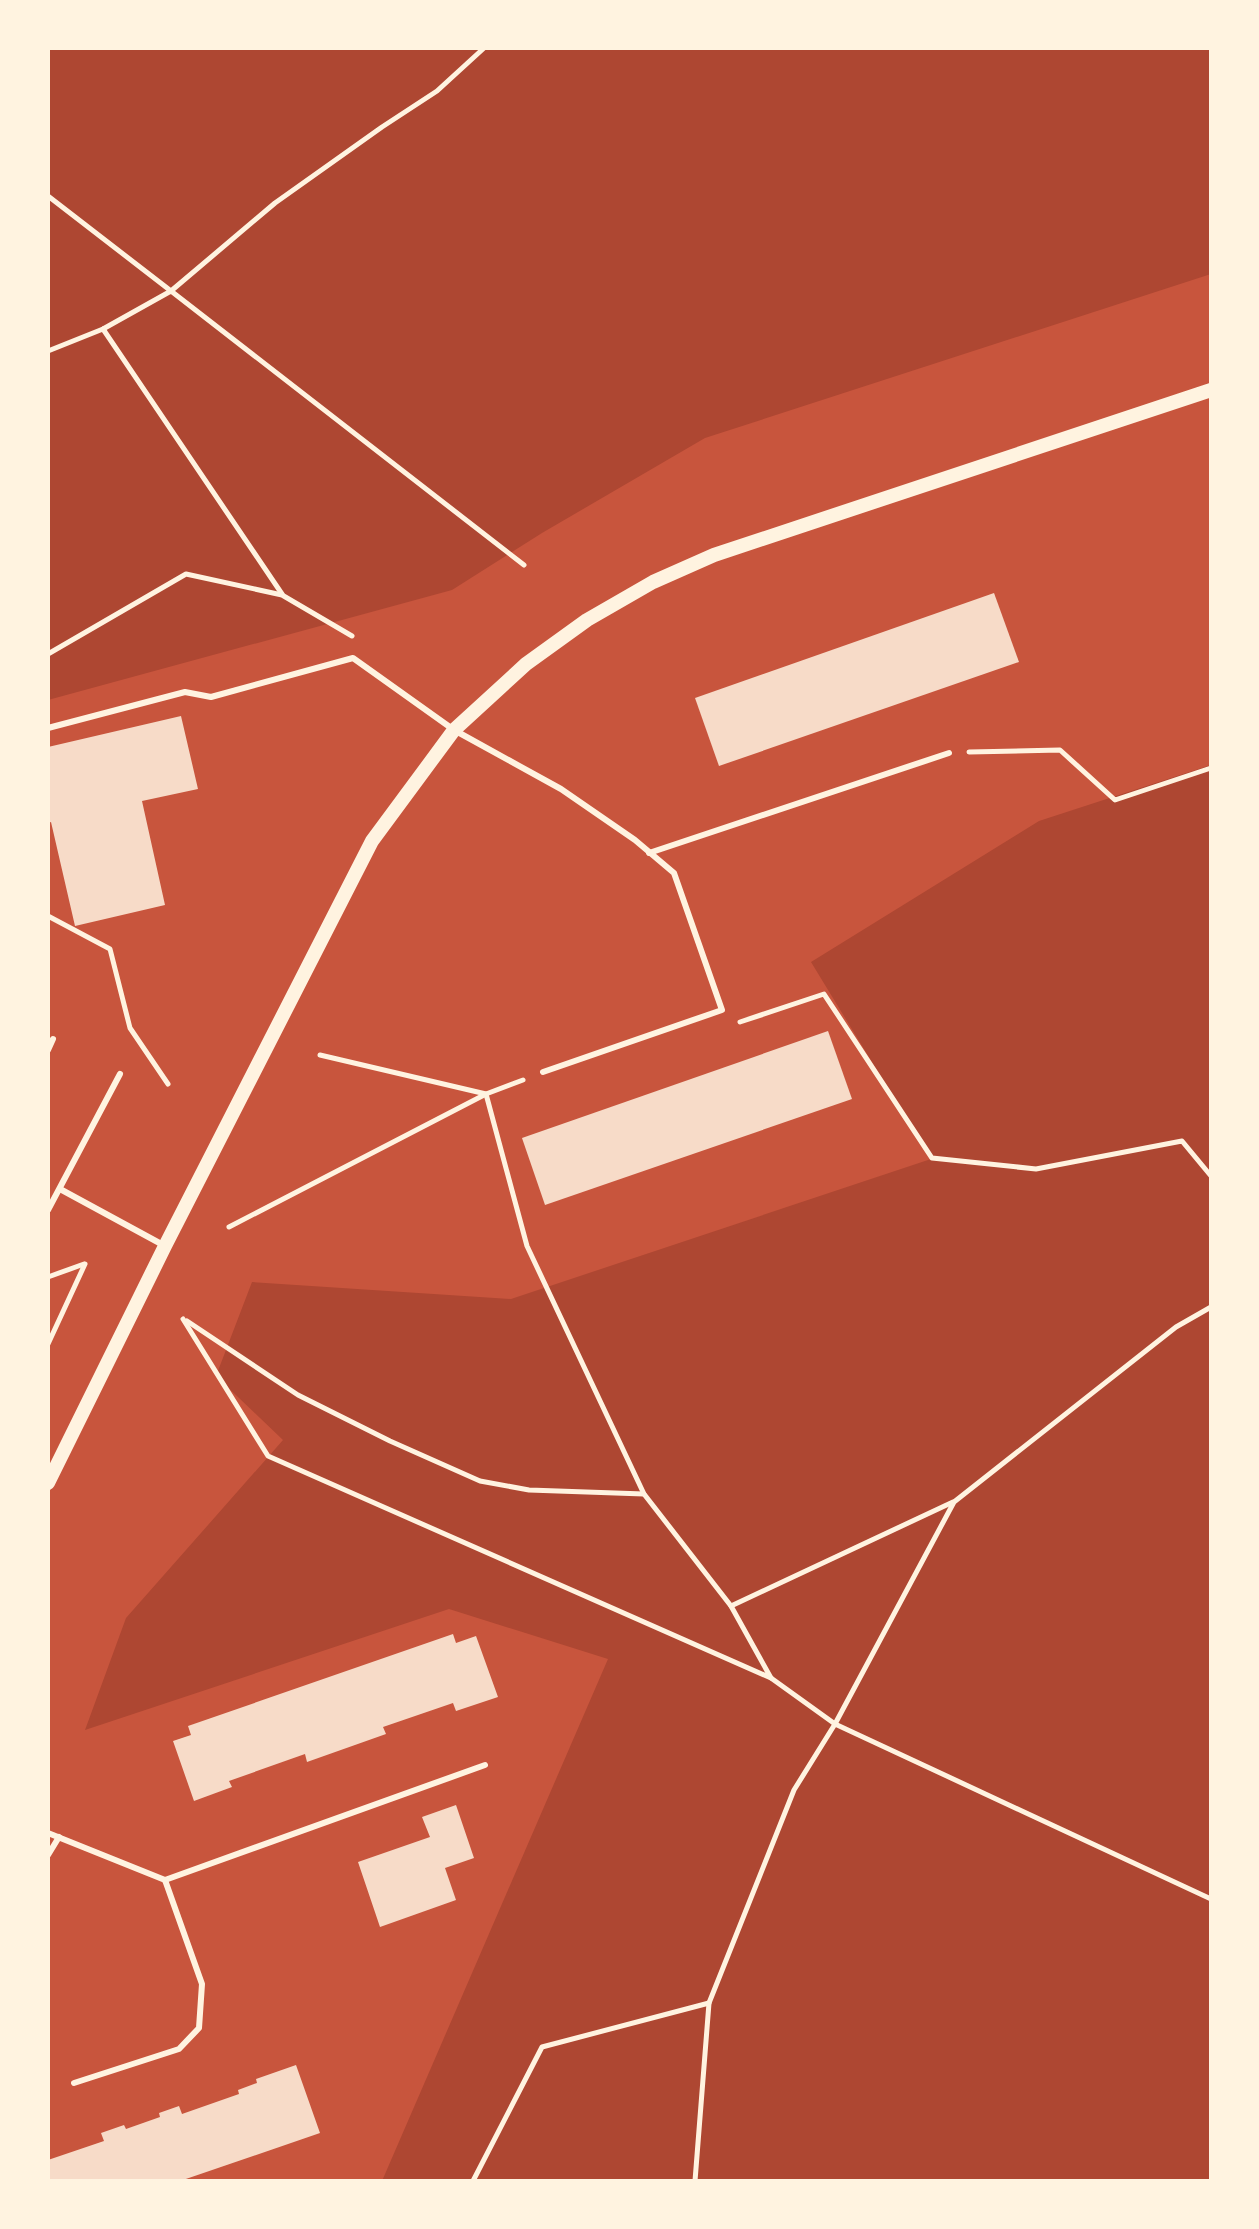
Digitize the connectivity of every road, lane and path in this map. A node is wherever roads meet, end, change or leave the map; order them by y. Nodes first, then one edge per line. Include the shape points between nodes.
1 (484, 48) edge
2 (48, 196) edge
3 (171, 291) junction
4 (103, 329) junction
5 (48, 351) edge
6 (1211, 390) edge
7 (524, 565) dead end
8 (282, 595) junction
9 (364, 643) dead end
10 (48, 654) edge
11 (48, 728) edge
12 (454, 730) junction
13 (949, 753) joint
14 (1211, 768) edge
15 (649, 853) junction
16 (48, 916) edge
17 (722, 1010) junction
18 (53, 1039) dead end
19 (48, 1050) edge
20 (320, 1055) dead end
21 (543, 1072) joint
22 (120, 1074) dead end
23 (168, 1084) dead end
24 (486, 1094) junction
25 (1211, 1176) edge
26 (60, 1189) junction
27 (48, 1210) edge
28 (229, 1227) dead end
29 (165, 1246) junction
30 (48, 1277) edge
31 (1211, 1307) edge
32 (48, 1344) edge
33 (48, 1483) edge
34 (644, 1494) junction
35 (954, 1502) junction
36 (731, 1606) junction
37 (771, 1678) junction
38 (835, 1724) junction
39 (485, 1765) dead end
40 (48, 1833) edge
41 (59, 1837) junction
42 (48, 1855) edge
43 (165, 1880) junction
44 (1211, 1899) edge
45 (709, 2003) junction
46 (74, 2083) dead end
47 (473, 2181) edge
48 (695, 2181) edge

1 - 3 path via 437,91 297,187
2 - 3 path
3 - 4 path
3 - 7 path
4 - 5 path
4 - 8 path
6 - 12 street via 714,555 653,582 526,664
8 - 9 path
8 - 10 path via 186,574
11 - 12 lane via 185,692 211,697 353,658
12 - 15 lane via 561,789
12 - 29 street via 372,841
13 - 14 path via 1060,750 1115,800
13 - 15 lane
15 - 17 lane via 674,873
16 - 23 path via 110,949 130,1028
17 - 21 lane
17 - 25 path via 729,1026 824,994 932,1158 1036,1169 1182,1141
18 - 19 lane
20 - 24 path
21 - 24 path
22 - 26 lane
24 - 28 path
24 - 34 path via 527,1246
26 - 27 lane
26 - 29 lane
29 - 33 street
30 - 32 path via 85,1264
31 - 35 path via 1176,1327
34 - 36 path
34 - 37 path via 529,1490 480,1481 298,1395 183,1319 268,1456
35 - 36 path
35 - 38 path
36 - 37 path
37 - 38 path
38 - 44 path
38 - 45 path via 794,1790
39 - 43 lane
40 - 41 lane
41 - 42 lane
41 - 43 lane
43 - 46 lane via 202,1984 199,2028 179,2049
45 - 47 path via 542,2047
45 - 48 path

